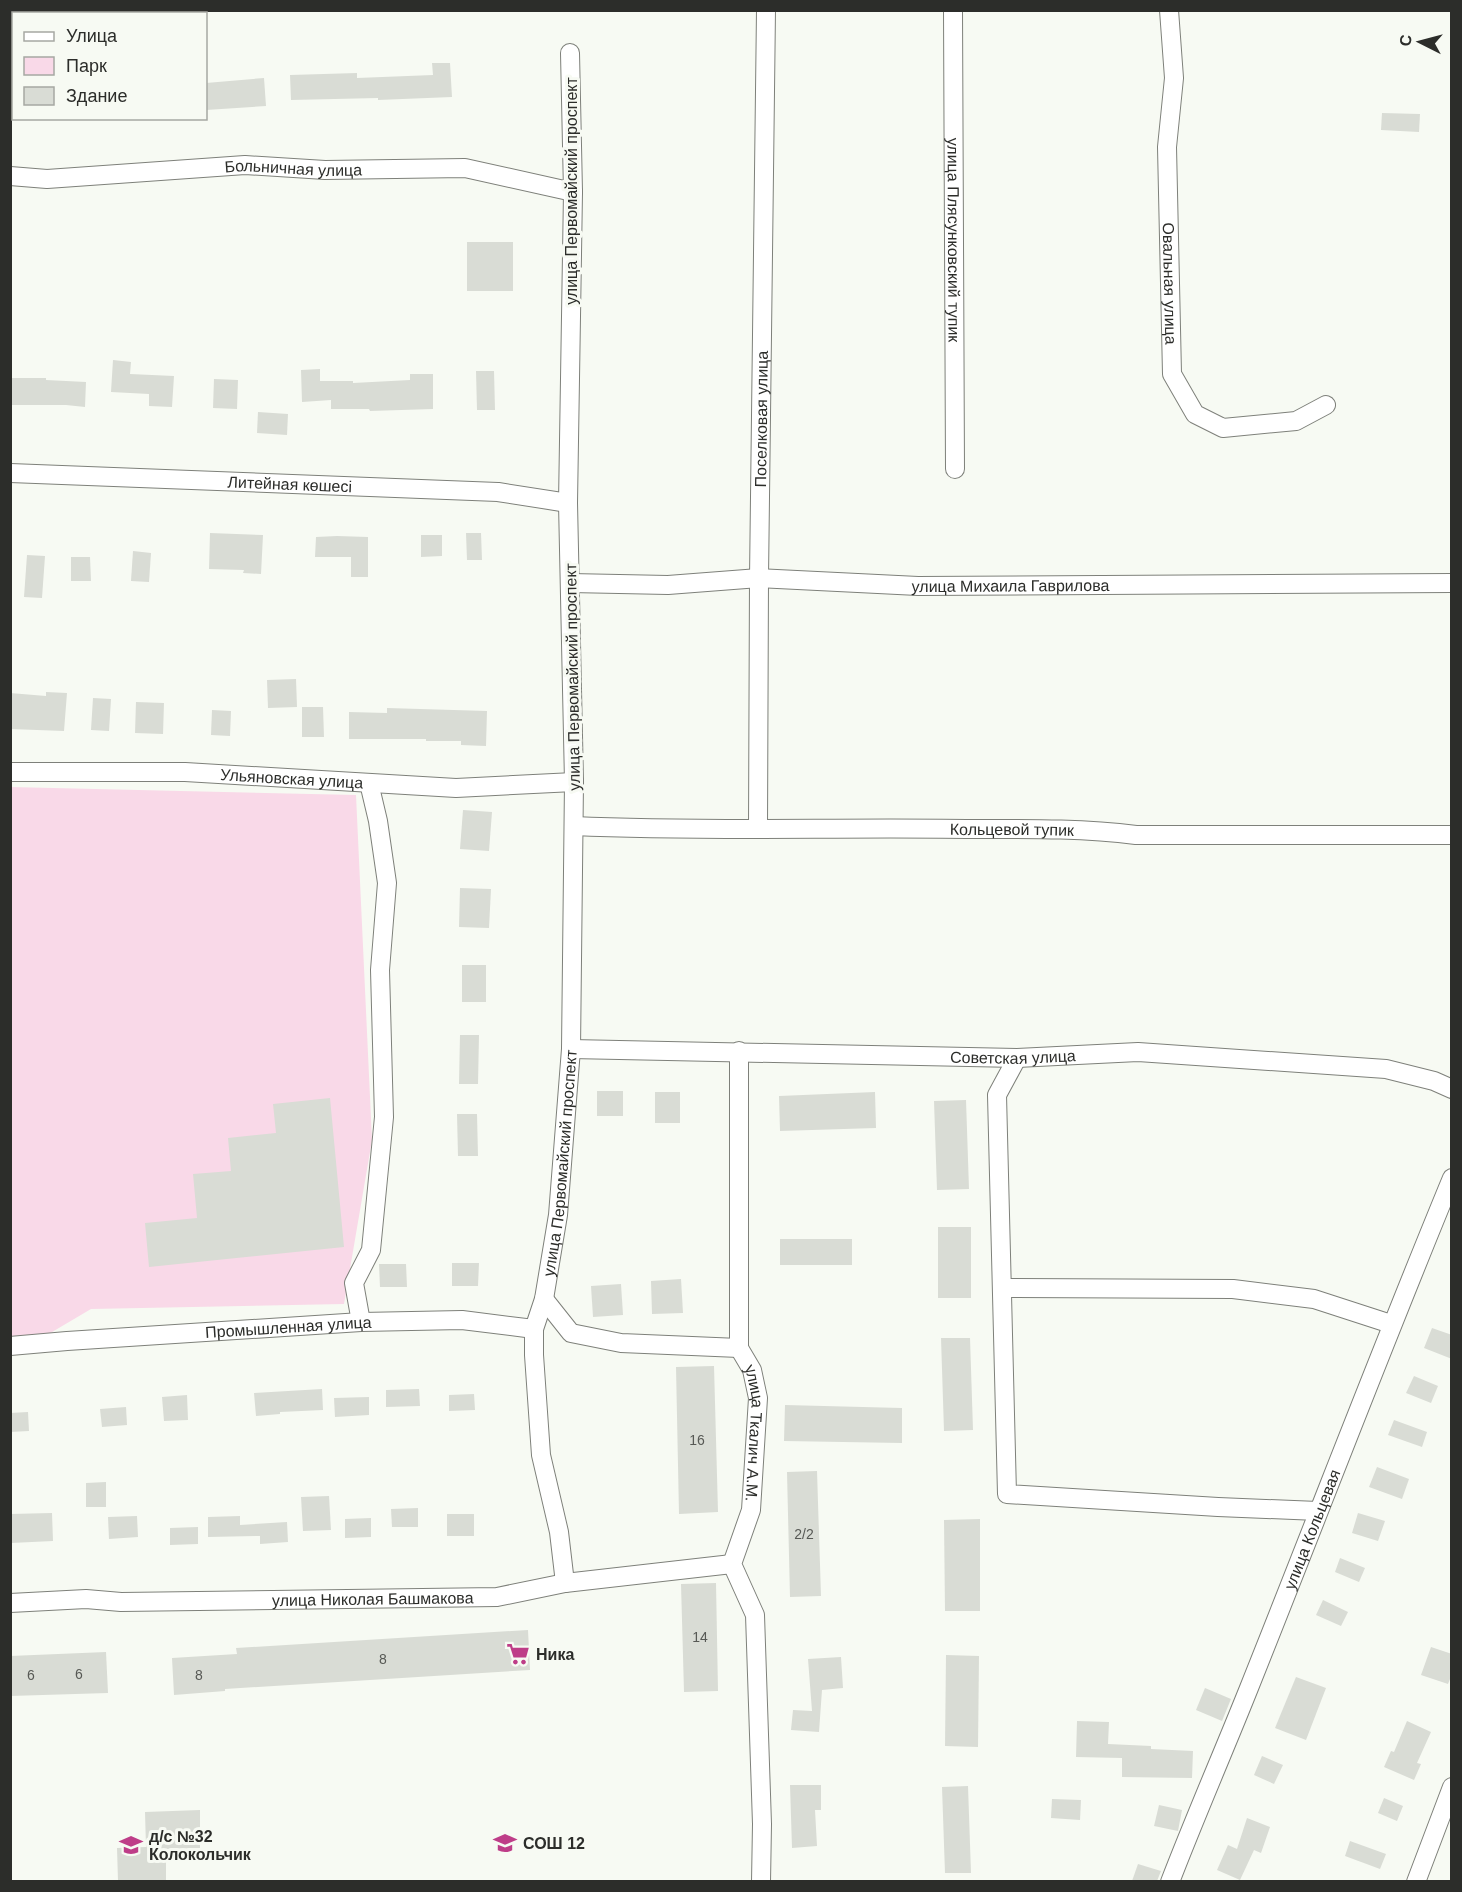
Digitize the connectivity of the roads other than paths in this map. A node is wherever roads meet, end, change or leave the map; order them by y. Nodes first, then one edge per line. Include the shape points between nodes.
1 (766, 10) edge
2 (953, 10) edge
3 (1169, 10) edge
4 (570, 52) dead end
5 (10, 176) edge
6 (573, 192) junction
7 (1326, 405) dead end
8 (955, 469) dead end
9 (10, 473) edge
10 (568, 503) junction
11 (759, 578) junction
12 (570, 583) junction
13 (1452, 584) edge
14 (10, 772) edge
15 (574, 782) junction
16 (369, 783) junction
17 (574, 826) junction
18 (758, 829) junction
19 (1452, 835) edge
20 (571, 1049) junction
21 (739, 1052) junction
22 (1017, 1058) junction
23 (1452, 1089) edge
24 (1452, 1178) edge
25 (1003, 1288) junction
26 (544, 1299) junction
27 (361, 1322) junction
28 (1391, 1324) junction
29 (534, 1329) junction
30 (10, 1346) edge
31 (738, 1348) junction
32 (1318, 1511) junction
33 (732, 1564) junction
34 (565, 1583) junction
35 (10, 1603) edge
36 (1452, 1787) edge
37 (761, 1881) edge
38 (1170, 1881) edge
39 (1416, 1881) edge

1 - 11 street, Поселковая улица
2 - 8 street, улица Плясунковский тупик
3 - 7 street, Овальная улица via 1174,78 1167,147 1172,374 1195,414 1223,428 1296,421
4 - 6 street, улица Первомайский проспект
5 - 6 street, Больничная улица via 47,179 245,165 325,170 465,168
6 - 10 street, улица Первомайский проспект
9 - 10 street, Литейная көшесі via 498,492
10 - 12 street, улица Первомайский проспект
11 - 12 street, улица Михаила Гаврилова via 668,585
11 - 13 street, улица Михаила Гаврилова via 918,586
11 - 18 street, Поселковая улица
12 - 15 street, улица Первомайский проспект
14 - 16 street, Ульяновская улица via 185,772
15 - 16 street, Ульяновская улица via 456,788
15 - 17 street, улица Первомайский проспект
16 - 27 street via 387,884 380,970 384,1117 371,1250 354,1283
17 - 18 street, Кольцевой тупик
17 - 20 street, улица Первомайский проспект
18 - 19 street, Кольцевой тупик
20 - 21 street, Советская улица
20 - 26 street, улица Первомайский проспект via 558,1215
21 - 22 street, Советская улица
21 - 31 street, улица Ткалич А.М.
22 - 23 street, Советская улица via 1138,1052 1386,1069
22 - 25 street via 997,1095
24 - 28 street, улица Кольцевая
25 - 28 street via 1233,1289 1314,1299
25 - 32 street via 1007,1494
26 - 29 street
26 - 31 street via 571,1333 621,1343
27 - 29 street, Промышленная улица via 462,1320
27 - 30 street, Промышленная улица
28 - 32 street, улица Кольцевая
29 - 34 street via 541,1455 559,1532
31 - 33 street, улица Ткалич А.М. via 752,1370 758,1398 751,1510
32 - 38 street, улица Кольцевая
33 - 34 street, улица Николая Башмакова
33 - 37 street via 754,1615
34 - 35 street, улица Николая Башмакова via 497,1598 121,1602 86,1599
36 - 39 street

